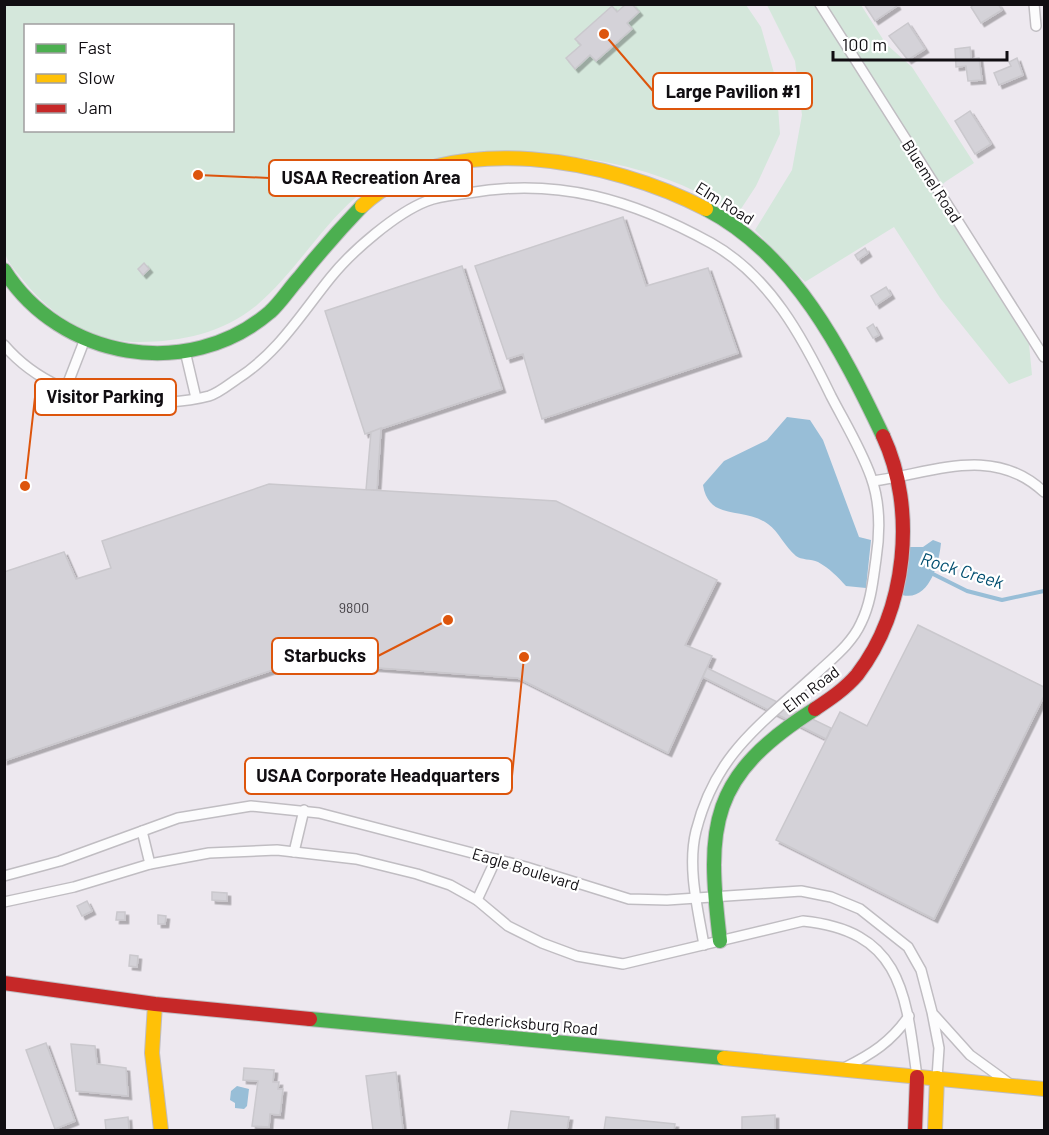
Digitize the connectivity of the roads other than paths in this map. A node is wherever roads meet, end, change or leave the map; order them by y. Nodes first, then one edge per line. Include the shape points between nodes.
1 (819, 4) edge
2 (1034, 4) edge
3 (1036, 26) dead end
4 (4, 270) edge
5 (86, 339) junction
6 (4, 345) edge
7 (185, 351) junction
8 (1044, 357) edge
9 (66, 388) junction
10 (196, 398) junction
11 (898, 478) junction
12 (873, 481) junction
13 (1044, 492) edge
14 (304, 810) junction
15 (142, 831) junction
16 (294, 852) junction
17 (496, 859) junction
18 (150, 864) junction
19 (4, 876) edge
20 (715, 897) junction
21 (696, 898) junction
22 (477, 900) junction
23 (4, 902) edge
24 (720, 940) junction
25 (704, 945) junction
26 (4, 983) edge
27 (155, 1005) junction
28 (932, 1012) junction
29 (909, 1017) junction
30 (843, 1069) junction
31 (917, 1077) junction
32 (937, 1078) junction
33 (1012, 1085) junction
34 (1044, 1089) edge
35 (161, 1131) edge
36 (915, 1131) edge
37 (935, 1131) edge

1 - 8 street, Bluemel Road
2 - 3 street
4 - 5 street, Elm Road via 31,305 70,333
5 - 7 street, Elm Road via 102,346 153,354
5 - 9 street
6 - 9 street, Elm Road via 16,359
7 - 10 street
7 - 11 street, Elm Road via 241,332 271,311 364,203 404,176 479,160 590,167 673,191 744,231 771,257 803,294 858,382
9 - 10 street, Elm Road via 112,402 177,402
10 - 12 street, Elm Road via 214,395 259,365 361,245 427,201 498,188 564,188 649,212 727,252 747,270 774,298 803,338
11 - 12 street
11 - 13 street via 968,464 994,466 1016,474
11 - 20 street, Elm Road via 902,543 894,597 874,646 855,676 749,759 715,827
12 - 21 street, Elm Road via 880,536 872,590 861,623 844,648 730,754 709,791 694,836
14 - 15 street, Eagle Boulevard via 251,806 178,818
14 - 16 street
14 - 17 street, Eagle Boulevard
15 - 18 street
15 - 19 street, Eagle Boulevard via 60,861
16 - 18 street via 210,853
16 - 22 street via 356,859 417,874 450,885
17 - 21 street, Eagle Boulevard via 629,899
17 - 22 street
18 - 23 street via 74,887
20 - 21 street, Eagle Boulevard
20 - 24 street, Elm Road
20 - 28 street, Eagle Boulevard via 801,891 831,897 860,909 908,947 921,970
21 - 25 street, Elm Road
22 - 25 street via 508,926 577,956 622,964
24 - 25 street
24 - 29 street via 803,921 849,930 873,946 892,967
26 - 27 street, Fredericksburg Road
27 - 30 street, Fredericksburg Road
27 - 35 street via 152,1053
28 - 32 street, Eagle Boulevard via 939,1048
28 - 33 street via 970,1055
29 - 30 street via 881,1049
29 - 31 street
30 - 31 street, Fredericksburg Road
31 - 32 street, Fredericksburg Road
31 - 36 street
32 - 33 street, Fredericksburg Road
32 - 37 street
33 - 34 street, Fredericksburg Road

